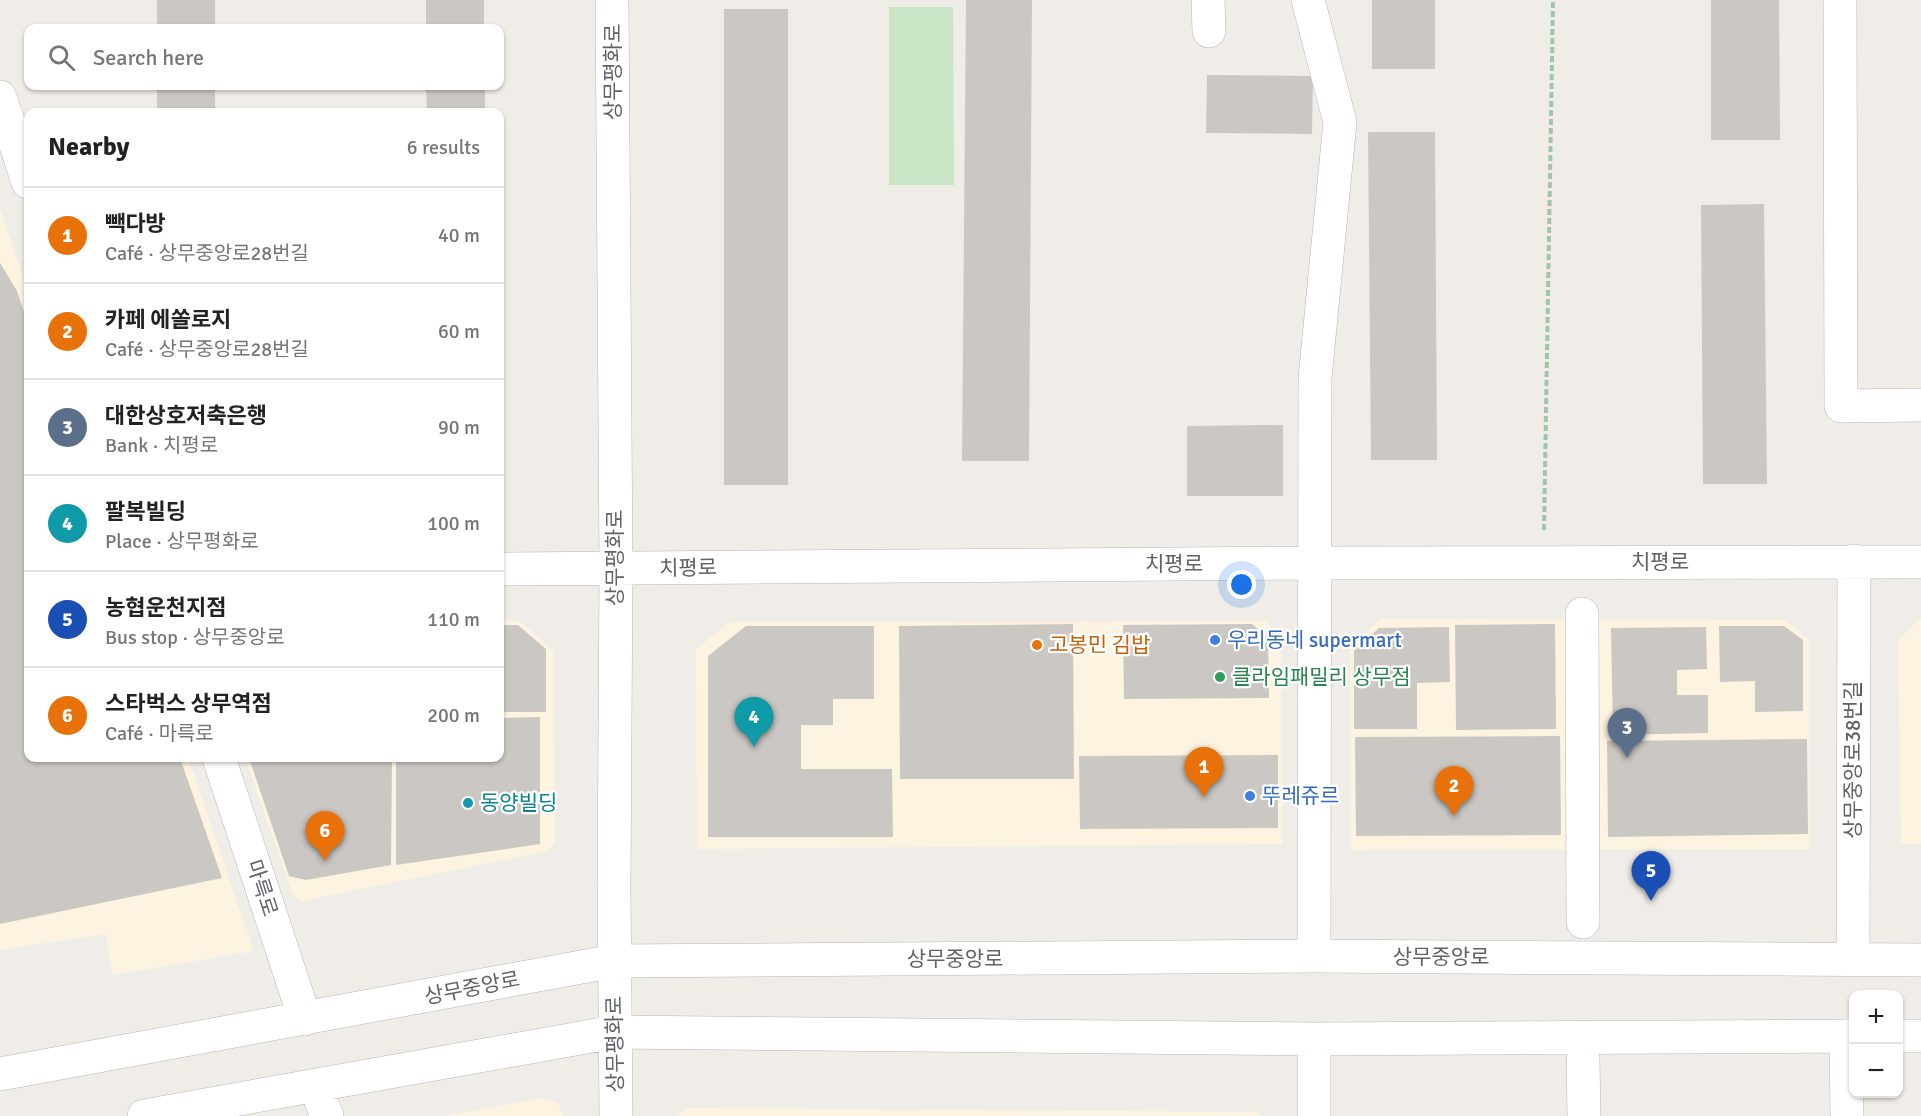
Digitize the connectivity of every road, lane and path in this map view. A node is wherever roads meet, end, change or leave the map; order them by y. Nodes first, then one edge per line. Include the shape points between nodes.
1 (612, 0) edge
2 (1308, 0) edge
3 (1553, 0) edge
4 (1840, 0) edge
5 (0, 97) edge
6 (24, 171) edge
7 (1921, 405) edge
8 (1854, 561) junction
9 (1921, 562) edge
10 (1314, 563) junction
11 (1543, 563) junction
12 (504, 569) edge
13 (616, 569) junction
14 (1582, 615) dead end
15 (220, 762) edge
16 (1583, 922) dead end
17 (1314, 956) junction
18 (1853, 960) junction
19 (1921, 960) edge
20 (614, 961) junction
21 (305, 1019) junction
22 (614, 1032) junction
23 (1849, 1036) edge
24 (1903, 1036) edge
25 (1921, 1036) edge
26 (1314, 1039) junction
27 (1850, 1044) edge
28 (1583, 1060) dead end
29 (0, 1074) edge
30 (315, 1086) junction
31 (144, 1116) edge
32 (327, 1116) edge
33 (616, 1116) edge
34 (1314, 1116) edge
35 (1584, 1116) edge
36 (1847, 1116) edge

1 - 13 street, 상무평화로
2 - 10 street via 1340,122 1316,378
3 - 11 path
4 - 7 street via 1841,406
5 - 6 street
8 - 9 street, 치평로
8 - 11 street, 치평로
8 - 18 street, 상무중앙로38번길
10 - 11 street, 치평로
10 - 13 street, 치평로
10 - 17 street
12 - 13 street, 치평로
13 - 20 street, 상무평화로
14 - 16 street
15 - 21 street, 마륵로
17 - 18 street, 상무중앙로
17 - 20 street, 상무중앙로
18 - 19 street, 상무중앙로
20 - 21 street, 상무중앙로
20 - 22 street, 상무평화로
21 - 29 street, 상무중앙로
22 - 26 street
22 - 30 street
22 - 33 street, 상무평화로
23 - 26 street
24 - 25 street
26 - 34 street
27 - 36 street
28 - 35 street
30 - 31 street
30 - 32 street

